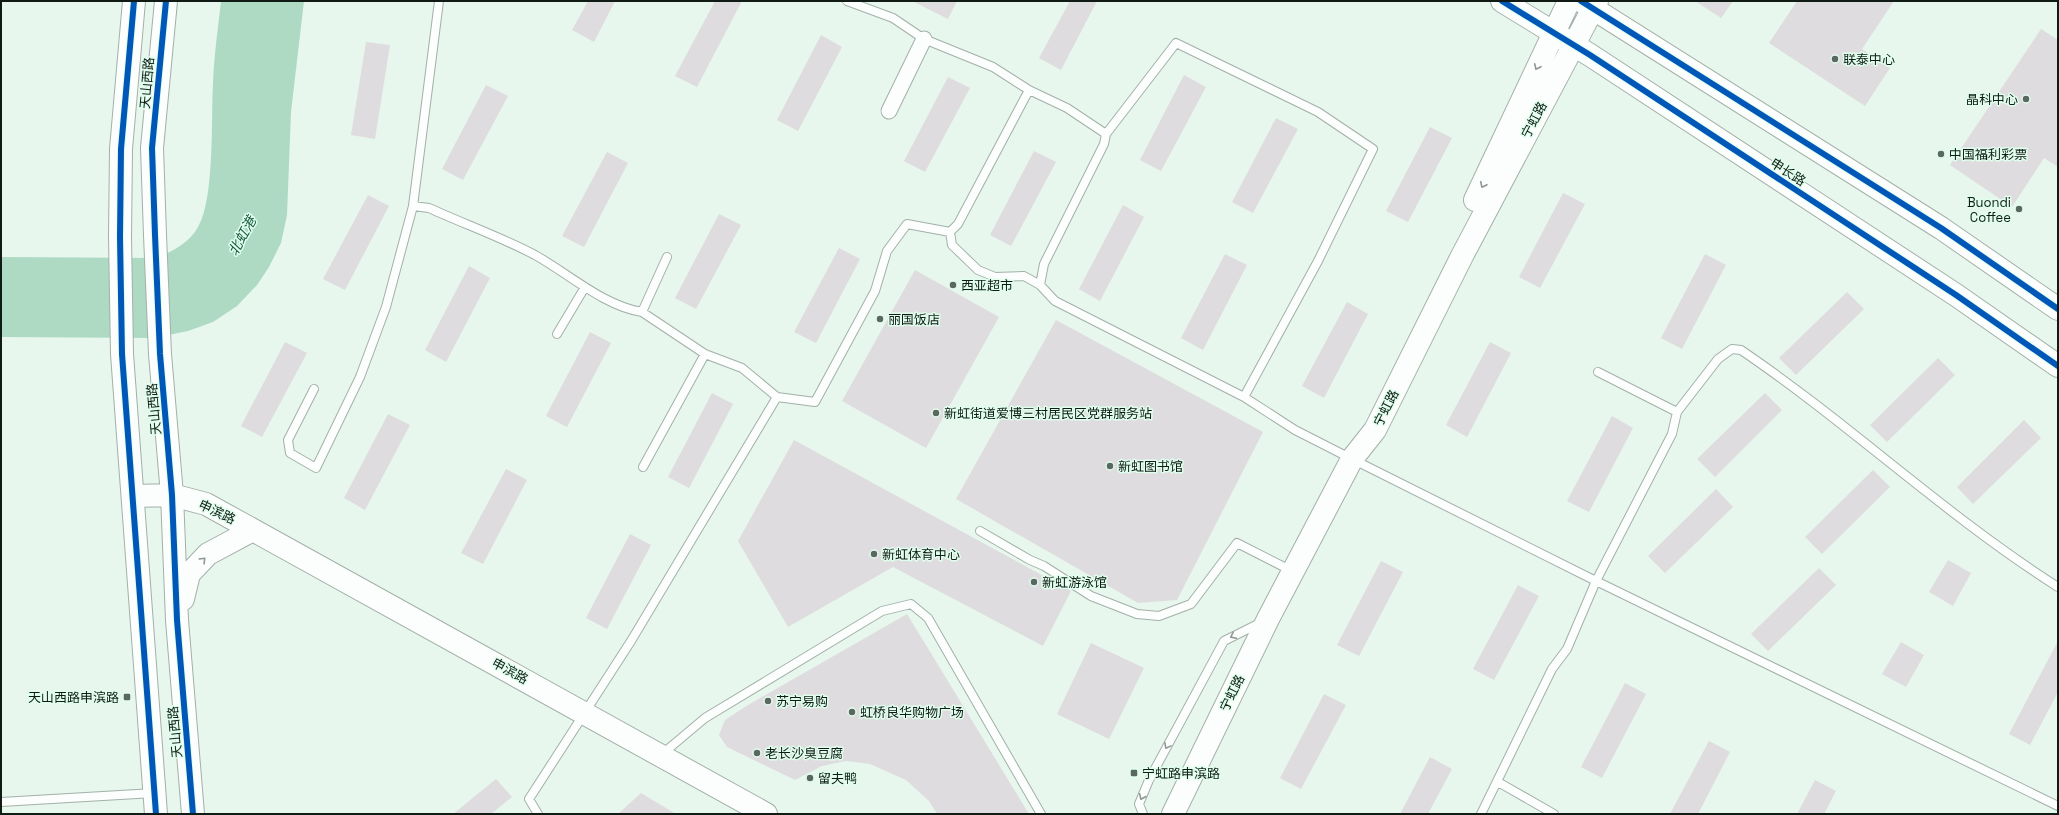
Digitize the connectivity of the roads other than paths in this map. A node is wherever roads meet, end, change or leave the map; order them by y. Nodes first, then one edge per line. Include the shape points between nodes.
1 (134, 1) edge
2 (166, 1) edge
3 (439, 1) edge
4 (847, 1) edge
5 (1502, 1) edge
6 (1569, 1) edge
7 (1590, 3) edge
8 (1553, 31) junction
9 (924, 39) junction
10 (1574, 44) junction
11 (1029, 90) junction
12 (889, 111) dead end
13 (1106, 134) junction
14 (413, 206) junction
15 (950, 232) junction
16 (667, 258) dead end
17 (1040, 285) junction
18 (585, 287) junction
19 (2058, 309) edge
20 (642, 312) junction
21 (557, 334) dead end
22 (705, 354) junction
23 (2058, 366) edge
24 (1598, 372) dead end
25 (314, 389) dead end
26 (777, 397) junction
27 (1244, 397) junction
28 (1677, 412) junction
29 (1352, 459) junction
30 (643, 467) dead end
31 (172, 495) junction
32 (133, 496) junction
33 (253, 530) junction
34 (980, 531) dead end
35 (1293, 571) junction
36 (1596, 581) junction
37 (2058, 587) edge
38 (1268, 619) junction
39 (177, 620) junction
40 (584, 713) junction
41 (660, 755) junction
42 (1498, 782) junction
43 (1, 802) edge
44 (156, 804) edge
45 (2058, 806) edge
46 (193, 814) edge
47 (538, 814) edge
48 (766, 814) edge
49 (1041, 814) edge
50 (1143, 814) edge
51 (1173, 814) edge
52 (1481, 814) edge
53 (1554, 814) edge

1 - 32 main road, 天山西路 via 122,150 120,236 122,354
2 - 31 main road, 天山西路 via 152,148 160,354
3 - 14 lane
4 - 9 lane via 893,18
5 - 8 main road, 申长路
6 - 8 main road
7 - 10 main road, 宁虹路
7 - 19 main road via 1941,228
8 - 10 main road, 申长路
8 -> 29 main road via 1485,181 1364,425
9 - 11 lane via 993,67
9 - 12 street
10 - 23 main road, 申长路 via 1949,291
10 - 29 main road, 宁虹路 via 1462,256 1375,430
11 - 13 lane via 1067,108
11 - 15 lane via 958,224
13 - 17 lane via 1104,144 1044,264
13 - 27 lane via 1176,43 1318,112 1373,149 1318,261
14 - 18 lane via 429,208 535,255
14 - 25 lane via 386,307 360,377 316,468 290,453 288,440
15 - 17 lane via 952,245 978,270 994,277 1024,276
15 - 26 lane via 907,224 887,251 875,291 816,402
16 - 20 lane
17 - 27 lane via 1055,301
18 - 20 lane via 630,310
18 - 21 lane
20 - 22 lane
22 - 26 lane via 742,368
22 - 30 lane
24 - 28 lane
26 - 40 lane via 631,641
27 - 29 lane via 1295,430
28 - 36 lane via 1672,434
28 - 37 lane via 1718,359 1732,349 1740,350 1785,380 2015,560
29 - 35 main road, 宁虹路
29 - 36 lane
31 - 32 main road, 申滨路
31 - 33 main road, 申滨路 via 206,504
31 - 39 main road, 天山西路
32 - 44 main road, 天山西路
39 -> 33 main road, 申滨路 via 189,574 208,554
33 - 40 main road, 申滨路
34 - 35 lane via 1044,566 1091,596 1137,614 1159,616 1191,604 1237,543
35 - 38 main road, 宁虹路
36 - 42 lane via 1567,649 1552,669
36 - 45 lane
38 -> 50 lane via 1224,641 1149,780 1139,804
38 - 51 main road, 宁虹路
39 - 46 main road, 天山西路
40 - 41 main road, 申滨路
40 - 47 lane via 529,799
41 - 48 main road, 申滨路
41 - 49 lane via 705,718 882,611 911,604 928,618
42 - 52 lane
42 - 53 lane
43 - 44 lane

